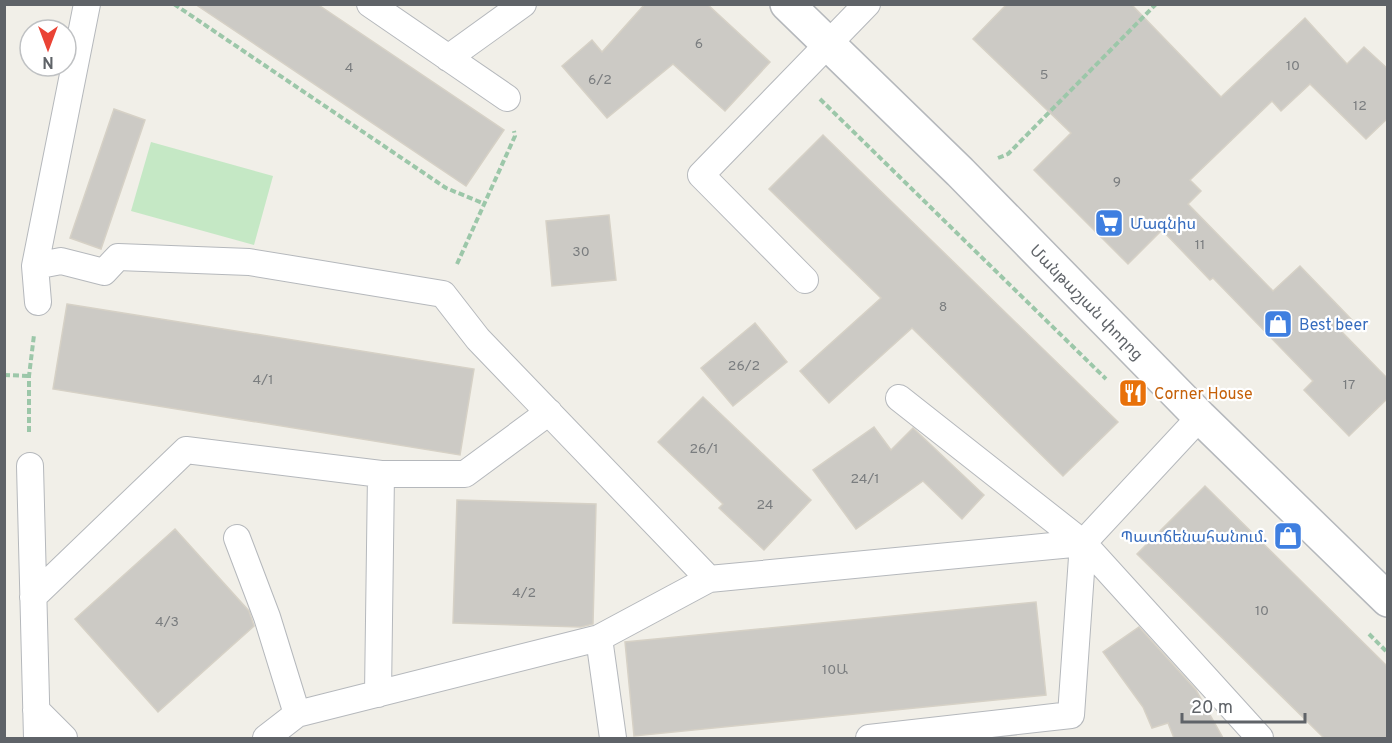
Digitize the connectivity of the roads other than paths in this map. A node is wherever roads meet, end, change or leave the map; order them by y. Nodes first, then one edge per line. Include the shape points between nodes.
1 (87, 4) edge
2 (370, 4) edge
3 (787, 4) edge
4 (867, 4) edge
5 (512, 8) edge
6 (826, 45) junction
7 (448, 58) junction
8 (507, 98) road end
9 (35, 266) junction
10 (806, 280) dead end
11 (38, 302) road end
12 (899, 398) dead end
13 (549, 412) junction
14 (1200, 417) junction
15 (30, 465) road end
16 (381, 474) junction
17 (237, 538) dead end
18 (1083, 543) junction
19 (709, 579) junction
20 (33, 597) junction
21 (1388, 600) edge
22 (599, 638) junction
23 (378, 694) junction
24 (36, 710) junction
25 (297, 714) junction
26 (37, 738) edge
27 (64, 738) edge
28 (266, 738) edge
29 (613, 738) edge
30 (869, 738) edge
31 (1260, 738) edge

1 - 9 lane
2 - 7 lane
3 - 6 street, Մանթաշյան փողոց
4 - 6 lane
5 - 7 lane
6 - 10 lane via 701,175
6 - 14 street, Մանթաշյան փողոց via 960,172
7 - 8 lane
9 - 11 lane
9 - 13 lane via 61,261 104,272 118,257 249,261 443,294 478,339
12 - 18 lane
13 - 16 lane via 465,474
13 - 19 lane
14 - 18 lane
14 - 21 street, Մանթաշյան փողոց
15 - 20 lane
16 - 20 lane via 186,450
16 - 23 lane
17 - 25 lane
18 - 19 lane
18 - 30 lane via 1071,715
18 - 31 lane
19 - 22 lane
20 - 24 lane
22 - 23 lane
22 - 29 lane
23 - 25 lane
24 - 26 lane
24 - 27 lane
25 - 28 lane

